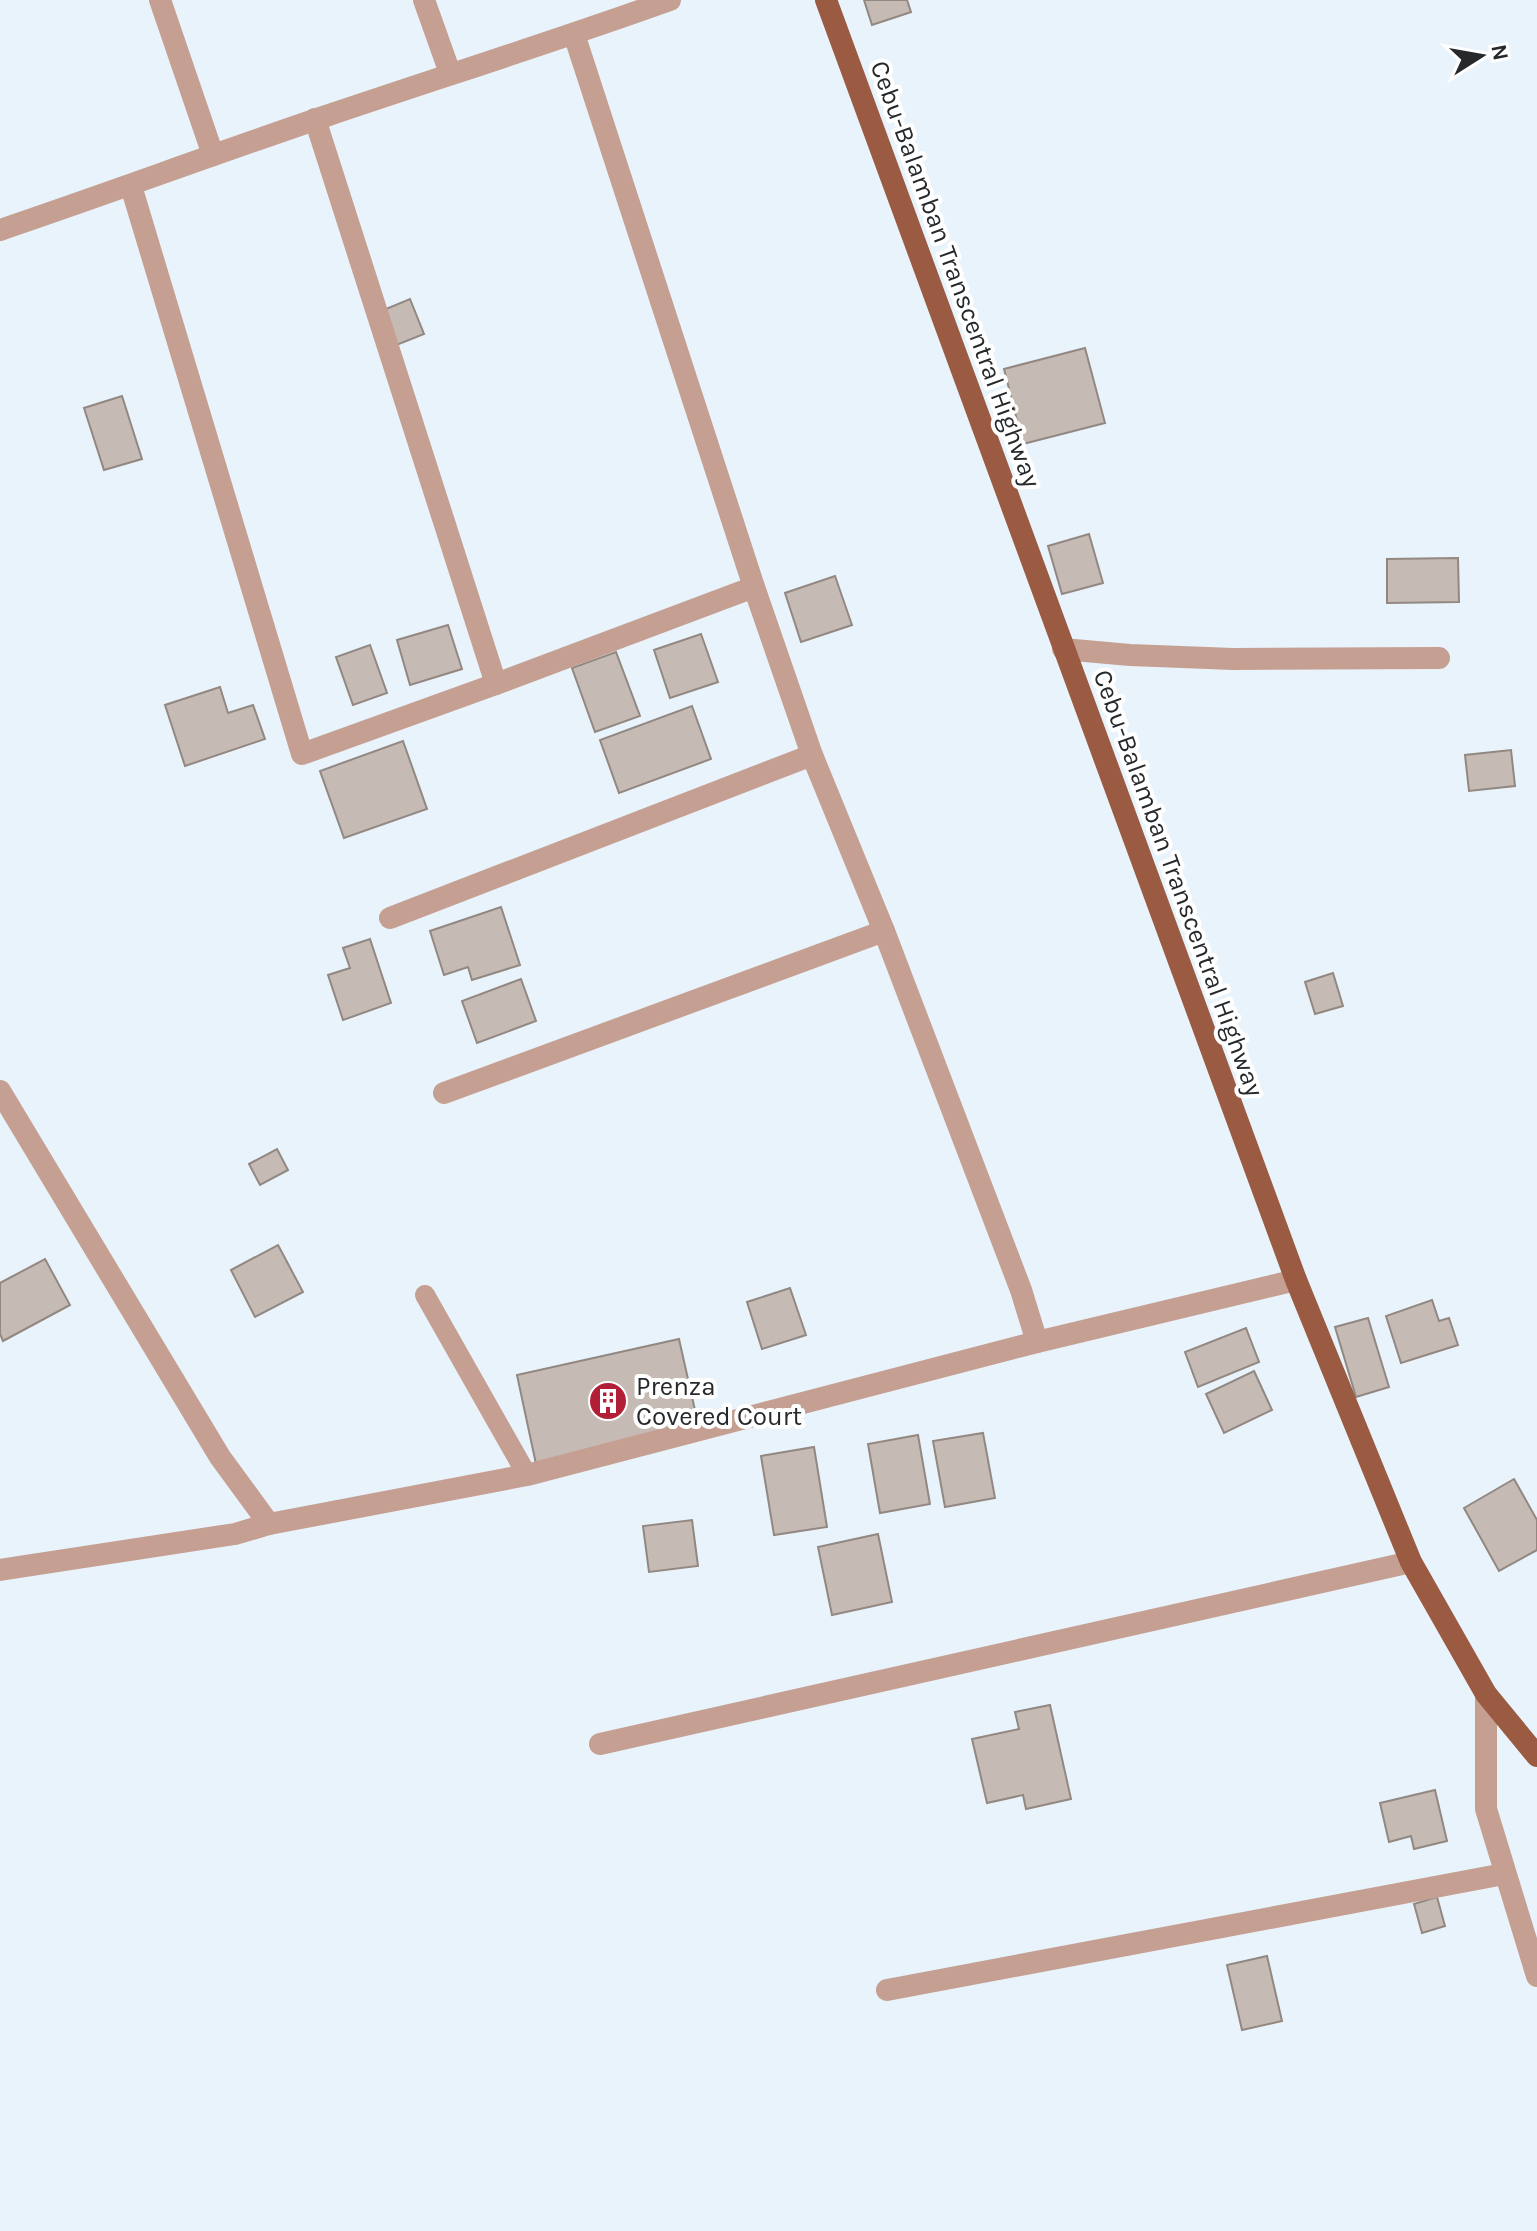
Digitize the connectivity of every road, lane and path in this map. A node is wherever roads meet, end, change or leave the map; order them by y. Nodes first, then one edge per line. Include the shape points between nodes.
1 (160, 0) edge
2 (424, 0) edge
3 (670, 0) edge
4 (826, 0) edge
5 (574, 34) junction
6 (450, 73) junction
7 (315, 119) junction
8 (213, 155) junction
9 (131, 186) junction
10 (0, 230) edge
11 (754, 587) junction
12 (1063, 649) junction
13 (1439, 658) dead end
14 (496, 684) junction
15 (812, 755) junction
16 (390, 918) dead end
17 (884, 931) junction
18 (0, 1091) edge
19 (444, 1093) dead end
20 (1296, 1280) junction
21 (425, 1295) dead end
22 (1037, 1342) junction
23 (527, 1475) junction
24 (269, 1524) junction
25 (1411, 1562) junction
26 (0, 1570) edge
27 (1486, 1694) junction
28 (600, 1744) dead end
29 (1537, 1756) edge
30 (1504, 1874) junction
31 (1537, 1976) edge
32 (887, 1990) dead end

1 - 8 street
2 - 6 street
3 - 5 street
4 - 12 main road, Cebu-Balamban Transcentral Highway
5 - 6 street
5 - 11 street
6 - 7 street
7 - 8 street
7 - 14 street
8 - 9 street
9 - 10 street
9 - 14 street via 302,754
11 - 14 street
11 - 15 street
12 - 13 street via 1233,659
12 - 20 main road, Cebu-Balamban Transcentral Highway
15 - 16 street
15 - 17 street
17 - 19 street
17 - 22 street
18 - 24 street via 220,1457
20 - 22 street
20 - 25 main road, Cebu-Balamban Transcentral Highway
21 - 23 lane
22 - 23 street
23 - 24 street
24 - 26 street via 235,1534
25 - 27 main road, Cebu-Balamban Transcentral Highway
25 - 28 street
27 - 29 main road, Cebu-Balamban Transcentral Highway
27 - 30 street via 1486,1809
30 - 31 street
30 - 32 street

